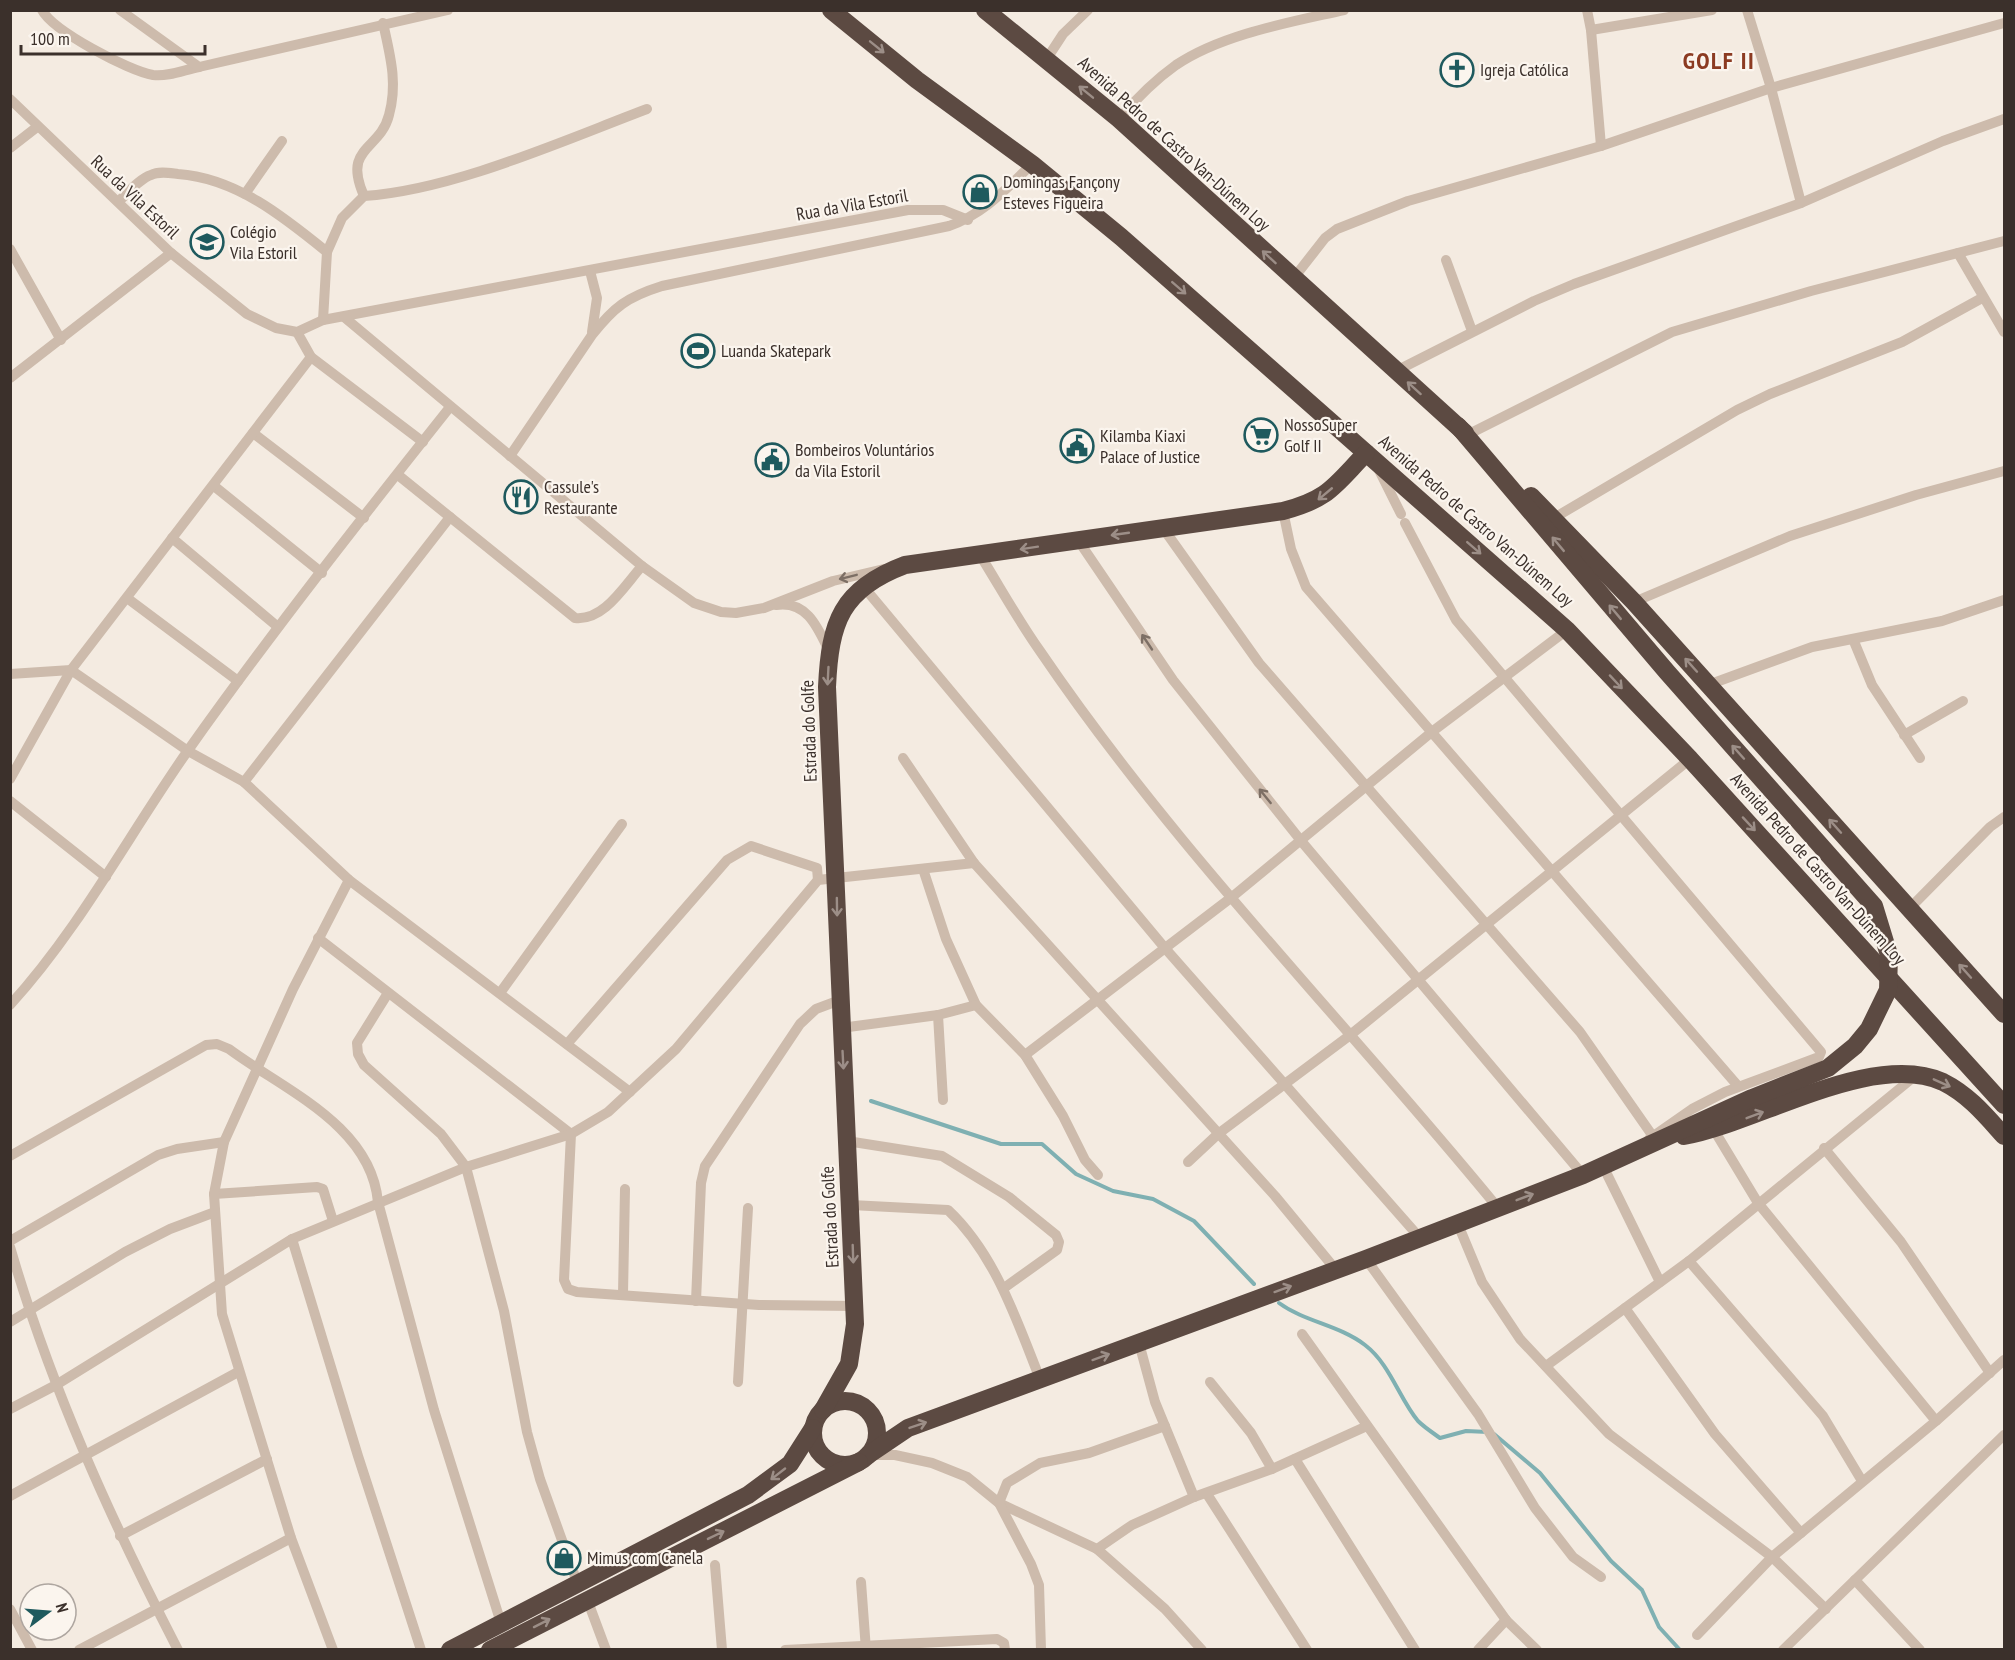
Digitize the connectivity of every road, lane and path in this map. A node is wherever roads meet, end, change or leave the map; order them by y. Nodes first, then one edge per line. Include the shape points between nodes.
1 (42, 10) edge
2 (120, 10) edge
3 (448, 10) edge
4 (831, 10) edge
5 (985, 10) edge
6 (1088, 10) edge
7 (1344, 10) edge
8 (1587, 10) edge
9 (1712, 10) edge
10 (1747, 10) edge
11 (383, 23) junction
12 (2004, 23) edge
13 (1591, 30) junction
14 (1046, 60) junction
15 (199, 67) junction
16 (1771, 88) junction
17 (10, 99) edge
18 (647, 109) dead end
19 (2004, 118) edge
20 (1119, 119) junction
21 (37, 127) junction
22 (282, 141) dead end
23 (1601, 146) junction
24 (10, 148) edge
25 (1032, 164) junction
26 (245, 194) junction
27 (364, 196) junction
28 (119, 201) junction
29 (1801, 203) junction
30 (968, 220) junction
31 (2004, 241) edge
32 (10, 249) edge
33 (327, 252) junction
34 (171, 253) junction
35 (1958, 253) junction
36 (1446, 261) dead end
37 (591, 271) junction
38 (1293, 279) junction
39 (1982, 298) junction
40 (344, 317) junction
41 (322, 320) junction
42 (1472, 331) junction
43 (297, 332) junction
44 (2004, 332) edge
45 (592, 335) junction
46 (61, 339) junction
47 (311, 357) junction
48 (1396, 371) junction
49 (10, 378) edge
50 (450, 407) junction
51 (1462, 431) junction
52 (253, 433) junction
53 (423, 442) junction
54 (510, 456) junction
55 (1370, 456) junction
56 (2004, 471) edge
57 (398, 475) junction
58 (214, 486) junction
59 (1283, 511) junction
60 (450, 517) junction
61 (364, 518) junction
62 (1554, 518) junction
63 (1162, 528) junction
64 (172, 538) junction
65 (1078, 540) junction
66 (980, 555) junction
67 (905, 565) junction
68 (642, 566) junction
69 (322, 573) junction
70 (863, 586) junction
71 (127, 598) junction
72 (2004, 600) edge
73 (1634, 602) junction
74 (764, 608) junction
75 (278, 627) junction
76 (1567, 630) junction
77 (1853, 639) junction
78 (829, 652) junction
79 (71, 670) junction
80 (10, 674) edge
81 (1504, 675) junction
82 (238, 681) junction
83 (1708, 685) junction
84 (1963, 702) dead end
85 (1433, 731) junction
86 (1904, 735) junction
87 (188, 751) junction
88 (903, 758) dead end
89 (1920, 758) dead end
90 (1690, 759) junction
91 (10, 779) edge
92 (244, 783) junction
93 (1366, 788) junction
94 (10, 801) edge
95 (1622, 814) junction
96 (2004, 817) edge
97 (622, 824) dead end
98 (1302, 842) junction
99 (974, 863) junction
100 (923, 869) junction
101 (1554, 871) junction
102 (106, 877) junction
103 (836, 877) junction
104 (818, 879) junction
105 (349, 880) junction
106 (1232, 897) junction
107 (1909, 909) junction
108 (1485, 924) junction
109 (318, 938) junction
110 (1164, 947) junction
111 (1418, 978) junction
112 (388, 993) junction
113 (500, 993) junction
114 (840, 999) junction
115 (1096, 1000) junction
116 (10, 1005) edge
117 (976, 1005) junction
118 (938, 1014) junction
119 (2004, 1014) edge
120 (841, 1028) junction
121 (1349, 1036) junction
122 (567, 1044) junction
123 (1024, 1055) junction
124 (257, 1070) junction
125 (1917, 1074) junction
126 (1286, 1086) junction
127 (1738, 1086) junction
128 (630, 1092) junction
129 (943, 1100) dead end
130 (2004, 1105) edge
131 (1714, 1131) junction
132 (571, 1134) junction
133 (1218, 1134) junction
134 (2004, 1136) edge
135 (847, 1141) junction
136 (1651, 1141) junction
137 (224, 1142) junction
138 (1824, 1148) junction
139 (10, 1156) edge
140 (1188, 1162) dead end
141 (1603, 1166) junction
142 (466, 1167) junction
143 (1098, 1175) dead end
144 (1583, 1175) junction
145 (625, 1189) dead end
146 (214, 1194) junction
147 (378, 1202) junction
148 (1758, 1203) junction
149 (851, 1205) junction
150 (748, 1208) dead end
151 (1498, 1208) junction
152 (215, 1212) junction
153 (333, 1221) junction
154 (1457, 1222) junction
155 (1420, 1238) junction
156 (292, 1239) junction
157 (10, 1241) edge
158 (10, 1247) edge
159 (1366, 1259) junction
160 (1689, 1261) junction
161 (1336, 1270) junction
162 (1660, 1282) junction
163 (219, 1283) junction
164 (1004, 1288) junction
165 (623, 1294) junction
166 (696, 1301) junction
167 (745, 1303) junction
168 (855, 1305) junction
169 (1625, 1308) junction
170 (29, 1312) junction
171 (10, 1322) edge
172 (1302, 1334) dead end
173 (1139, 1343) junction
174 (2004, 1360) edge
175 (1546, 1366) junction
176 (238, 1372) junction
177 (1990, 1372) junction
178 (1040, 1379) junction
179 (738, 1382) dead end
180 (1210, 1382) dead end
181 (56, 1385) junction
182 (10, 1409) edge
183 (823, 1410) junction
184 (1936, 1421) junction
185 (1165, 1426) junction
186 (1367, 1426) junction
187 (813, 1428) junction
188 (2004, 1435) edge
189 (86, 1457) junction
190 (863, 1458) junction
191 (267, 1459) junction
192 (1295, 1459) junction
193 (1272, 1469) junction
194 (1862, 1481) junction
195 (1207, 1494) junction
196 (10, 1496) edge
197 (1194, 1497) junction
198 (999, 1503) junction
199 (1801, 1533) junction
200 (120, 1536) junction
201 (291, 1538) junction
202 (1097, 1549) junction
203 (1772, 1557) junction
204 (715, 1565) dead end
205 (1601, 1577) dead end
206 (1855, 1580) junction
207 (578, 1582) junction
208 (861, 1582) dead end
209 (588, 1599) junction
210 (1826, 1609) junction
211 (158, 1610) junction
212 (11, 1611) edge
213 (1506, 1620) junction
214 (501, 1623) junction
215 (1697, 1635) dead end
216 (866, 1648) edge
217 (32, 1650) edge
218 (79, 1650) edge
219 (178, 1650) edge
220 (333, 1650) edge
221 (421, 1650) edge
222 (450, 1650) edge
223 (490, 1650) edge
224 (606, 1650) edge
225 (722, 1650) edge
226 (785, 1650) edge
227 (1005, 1650) edge
228 (1041, 1650) edge
229 (1202, 1650) edge
230 (1307, 1650) edge
231 (1415, 1650) edge
232 (1478, 1650) edge
233 (1537, 1650) edge
234 (1783, 1650) edge
235 (1920, 1650) edge

1 - 15 street via 46,19 124,66 166,75
2 - 15 street
3 - 11 street
4 -> 25 highway, Avenida Pedro de Castro Van-Dúnem Loy via 917,80
5 - 14 highway, Avenida Pedro de Castro Van-Dúnem Loy
6 - 14 street via 1063,34
7 - 20 street via 1220,43 1177,64
8 - 13 street
9 - 13 street
10 - 16 street
11 - 15 street
11 - 27 street via 395,87 388,118 357,162 358,182
12 - 16 street
13 - 23 street
20 -> 14 highway, Avenida Pedro de Castro Van-Dúnem Loy
16 - 23 street
16 - 29 street
17 - 21 street, Rua da Vila Estoril
18 - 27 street via 480,170 392,194
19 - 29 street
38 -> 20 highway, Avenida Pedro de Castro Van-Dúnem Loy
21 - 24 street
21 - 28 street, Rua da Vila Estoril
22 - 26 street
23 - 38 street via 1408,201 1337,229 1324,238
25 - 30 street
25 -> 55 highway, Avenida Pedro de Castro Van-Dúnem Loy via 1135,249
26 - 28 street via 193,175 160,173 149,175
26 - 33 street via 280,214
27 - 33 street via 342,218
28 - 34 street, Rua da Vila Estoril
29 - 42 street via 1574,284
30 - 37 street, Rua da Vila Estoril via 943,210 908,210
30 - 45 street via 662,286 626,300
31 - 35 street
32 - 46 street
33 - 41 street
34 - 43 street, Rua da Vila Estoril via 247,314 276,328
34 - 46 street
35 - 39 street
35 - 51 street via 1672,332
36 - 42 street
37 - 40 street, Rua da Vila Estoril
37 - 45 street via 597,298
38 - 48 highway, Avenida Pedro de Castro Van-Dúnem Loy
39 - 44 street
39 - 62 street via 1902,342 1737,410
40 - 41 street, Rua da Vila Estoril
40 - 50 street
41 - 43 street, Rua da Vila Estoril
42 - 48 street
43 - 47 street
45 - 54 street
46 - 49 street
47 - 52 street
47 - 53 street
51 -> 48 highway, Avenida Pedro de Castro Van-Dúnem Loy
50 - 53 street
50 - 54 street
51 - 62 highway, Avenida Pedro de Castro Van-Dúnem Loy
136 -> 51 highway via 1828,1068 1855,1046 1881,1009 1891,973 1888,948 1874,906 1667,672
52 - 58 street
52 - 61 street
53 - 57 street
54 - 68 street
55 -> 59 highway, Estrada do Golfe via 1318,501
55 -> 76 highway, Avenida Pedro de Castro Van-Dúnem Loy
55 - 81 street via 1456,620
56 - 73 street via 1790,536
57 - 60 street
57 - 61 street
58 - 64 street
58 - 69 street
59 - 63 highway, Estrada do Golfe
59 - 85 street via 1291,549 1306,587
60 - 68 street via 575,618 587,619 599,613
60 - 92 street
61 - 69 street
62 - 73 highway, Avenida Pedro de Castro Van-Dúnem Loy
63 -> 65 highway, Estrada do Golfe
63 - 93 street via 1259,663
64 - 71 street
64 - 75 street
65 -> 66 highway, Estrada do Golfe
98 -> 65 street via 1173,680
66 - 67 highway, Estrada do Golfe
66 - 106 street via 1039,650 1099,734
67 - 70 highway, Estrada do Golfe via 880,574
67 -> 74 street via 833,581
68 - 74 street via 708,609 736,613
69 - 75 street
70 - 78 highway, Estrada do Golfe via 836,621
70 - 110 street
71 - 79 street
71 - 82 street
72 - 77 street via 1942,621
83 -> 73 highway, Avenida Pedro de Castro Van-Dúnem Loy
74 - 78 street via 783,604 803,610 816,624
75 - 82 street
76 - 81 street
76 -> 90 highway, Avenida Pedro de Castro Van-Dúnem Loy
77 - 83 street via 1812,647
77 - 86 street via 1872,685
78 -> 103 highway, Estrada do Golfe via 827,687
79 - 80 street
79 - 87 street
79 - 91 street
81 - 85 street
81 - 95 street
82 - 87 street
107 -> 83 highway, Avenida Pedro de Castro Van-Dúnem Loy
84 - 86 street
85 - 93 street
85 - 101 street
86 - 89 street
87 - 92 street
87 - 102 street
88 - 99 street
90 - 95 street
90 -> 130 highway, Avenida Pedro de Castro Van-Dúnem Loy
92 - 105 street
93 - 98 street
93 - 108 street
94 - 102 street
95 - 101 street
95 - 127 street via 1821,1052 1819,1057
96 - 107 street
97 - 113 street
98 - 106 street
98 - 111 street
99 - 100 street
99 - 115 street
100 - 103 street
100 - 117 street via 946,939
101 - 108 street
101 - 127 street
102 - 116 street via 69,934
103 - 104 street
103 -> 114 highway, Estrada do Golfe
104 - 122 street via 817,868 751,846 739,851
104 - 128 street via 676,1049
105 - 109 street
105 - 113 street
106 - 110 street
106 - 121 street
119 -> 107 highway, Avenida Pedro de Castro Van-Dúnem Loy
108 - 111 street
108 - 136 street via 1580,1032
109 - 112 street
109 - 124 street
110 - 115 street
110 - 126 street
111 - 121 street
111 - 144 street
112 - 132 street
112 - 142 street via 357,1043 357,1054 364,1065 441,1134
113 - 122 street
114 - 120 highway, Estrada do Golfe
114 - 166 street via 816,1009 800,1024 705,1166
115 - 123 street
115 - 133 street
117 - 118 street
117 - 123 street
118 - 120 street
118 - 129 street
120 -> 135 highway, Estrada do Golfe
121 - 126 street
121 - 151 street via 1423,1116
122 - 128 street
123 - 143 street via 1063,1116 1085,1161
124 - 137 street
124 - 139 street via 229,1049 206,1045
124 - 147 street via 325,1113 349,1138 369,1169
131 -> 125 highway via 1801,1097 1881,1074
125 -> 134 highway via 1960,1092
125 - 138 street
126 - 133 street
126 - 155 street
127 - 136 street via 1692,1109
128 - 132 street via 608,1112
131 - 136 highway
131 - 148 street
132 - 142 street
132 - 165 street via 564,1280 568,1289 577,1292
133 - 140 street
133 - 161 street
135 - 149 highway, Estrada do Golfe
135 - 164 street via 942,1156 1009,1197 1056,1235 1058,1250
136 - 141 highway
137 - 146 street
137 - 157 street via 158,1155
138 - 148 street
138 - 177 street via 1901,1242
141 - 144 highway
141 - 162 street
142 - 147 street
142 - 207 street via 504,1311 527,1432
151 -> 144 highway
145 - 165 street
146 - 152 street
146 - 153 street via 317,1187 326,1195
147 - 153 street
147 - 214 street via 434,1410
148 - 160 street
148 - 184 street
149 - 164 street via 948,1210 961,1222
149 -> 168 highway, Estrada do Golfe
150 - 167 street
151 - 154 highway
152 - 163 street
152 - 170 street via 125,1252
153 - 156 street
154 - 155 highway
154 - 175 street via 1482,1282 1520,1339
155 - 159 highway
156 - 163 street
156 - 221 street
158 - 170 street
159 - 161 highway
159 - 205 street via 1478,1414 1535,1508 1573,1557
160 - 162 street
160 - 194 street via 1823,1416
173 -> 161 highway
162 - 169 street
163 - 176 street via 222,1314
163 - 181 street
164 - 178 street
165 - 166 street
166 - 167 street
167 - 168 street
167 - 179 street
168 - 183 highway, Estrada do Golfe via 849,1364
169 - 175 street
169 - 199 street via 1715,1434
170 - 171 street
170 - 181 street
172 - 186 street
178 -> 173 highway
173 - 185 street
174 - 177 street
175 - 203 street via 1609,1434
176 - 189 street
176 - 191 street
177 - 184 street
190 -> 178 highway via 908,1428
180 - 193 street via 1251,1433
181 - 182 street
181 - 189 street
183 - 187 highway, Estrada do Golfe
183 - 190 highway via 842,1401 853,1402 871,1414 876,1435
184 - 194 street
185 - 197 street
185 - 198 street via 1089,1453 1040,1462 1007,1483
186 - 192 street
186 - 213 street
187 - 190 highway via 813,1438 822,1456 839,1465
187 -> 207 highway, Estrada do Golfe via 790,1464 748,1495
188 - 206 street
189 - 196 street
189 - 200 street
190 - 198 street via 895,1455 932,1463 967,1477
209 -> 190 highway
191 - 200 street
191 - 201 street
192 - 193 street
192 - 231 street
193 - 195 street
194 - 199 street
195 - 197 street
195 - 230 street
197 - 202 street via 1132,1525
198 - 202 street
198 - 228 street via 1039,1585
199 - 203 street
200 - 211 street
201 - 211 street
201 - 220 street
202 - 229 street via 1166,1609
203 - 210 street
203 - 215 street
204 - 225 street
206 - 210 street
206 - 235 street
207 - 214 highway, Estrada do Golfe
208 - 216 street
223 -> 209 highway
209 - 224 street
210 - 234 street
211 - 218 street
211 - 219 street
212 - 217 street
213 - 232 street
213 - 233 street
214 - 222 highway, Estrada do Golfe
216 - 226 street
216 - 227 street via 997,1639

